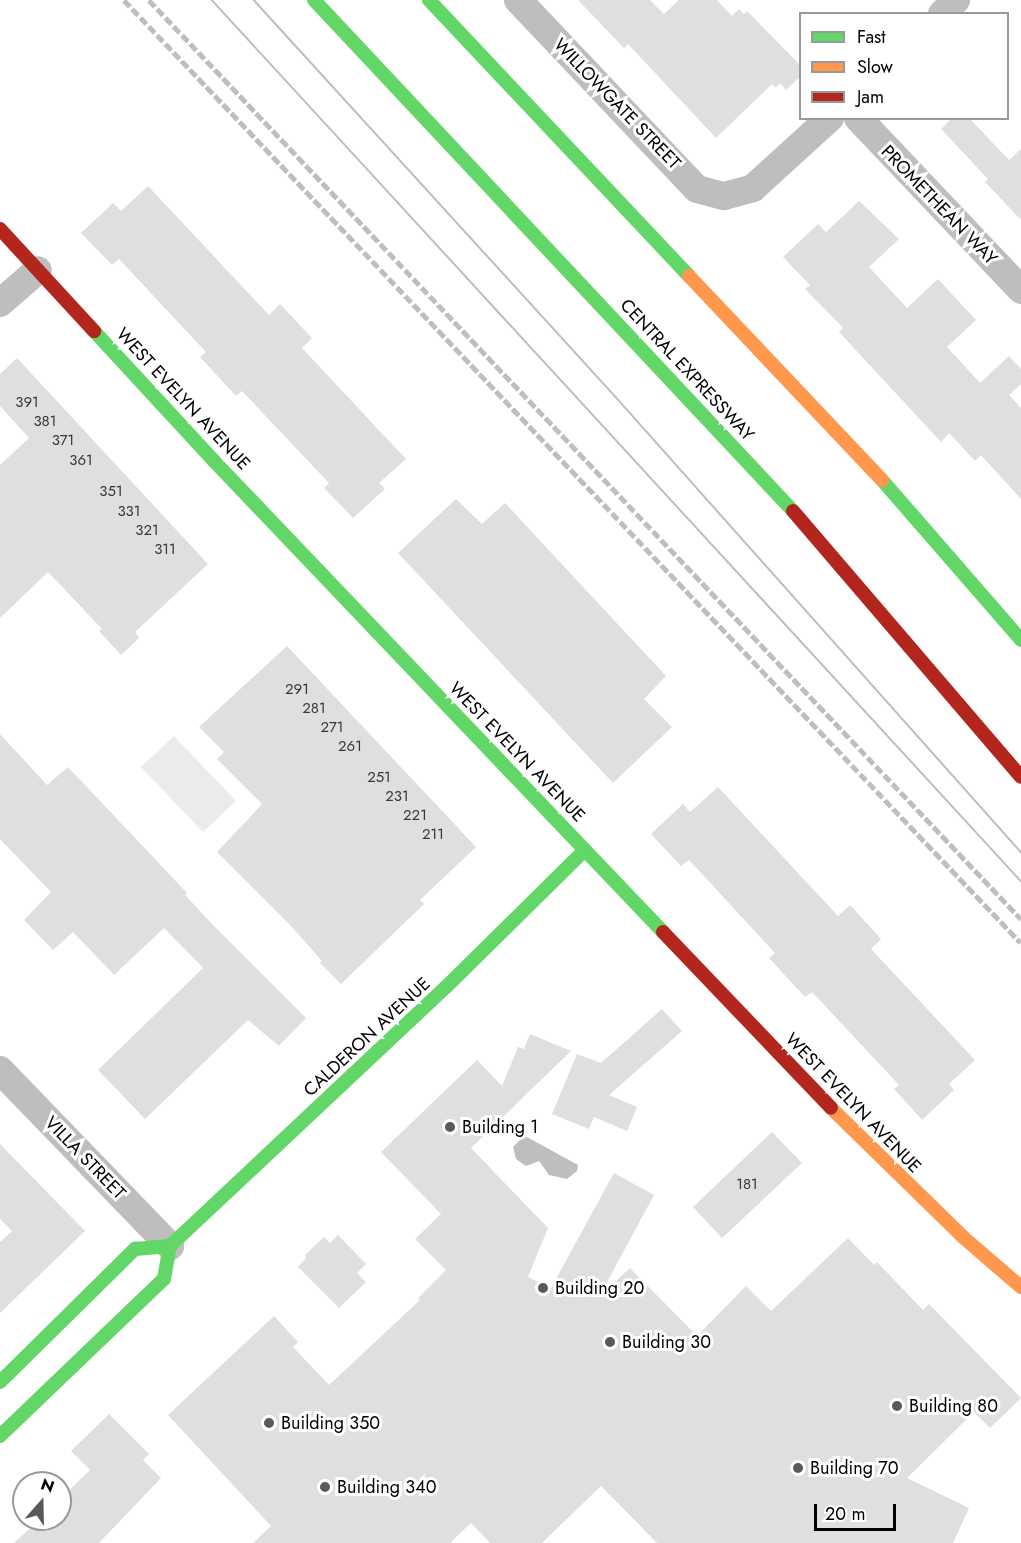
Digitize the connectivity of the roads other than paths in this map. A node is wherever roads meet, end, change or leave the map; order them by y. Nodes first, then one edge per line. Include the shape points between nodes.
1 (314, 0) edge
2 (429, 0) edge
3 (518, 0) edge
4 (956, 0) edge
5 (944, 12) edge
6 (828, 120) edge
7 (860, 120) edge
8 (0, 228) edge
9 (38, 270) junction
10 (1021, 291) edge
11 (0, 303) edge
12 (1021, 640) edge
13 (1021, 777) edge
14 (585, 850) junction
15 (0, 1070) edge
16 (170, 1246) junction
17 (1021, 1287) edge
18 (0, 1382) edge
19 (0, 1436) edge

1 - 13 main road, CENTRAL EXPRESSWAY via 732,444 822,543
2 - 12 main road via 885,483
3 - 6 street, WILLOWGATE STREET via 697,189 724,196 753,188
4 - 5 street
7 - 10 street, PROMETHEAN WAY
8 - 9 main road, WEST EVELYN AVENUE
9 - 11 street
9 - 14 main road, WEST EVELYN AVENUE via 214,461
14 - 16 main road, CALDERON AVENUE via 446,987
14 - 17 main road, WEST EVELYN AVENUE via 872,1150
15 - 16 street, VILLA STREET
16 - 18 main road via 135,1250
16 - 19 main road via 164,1280

